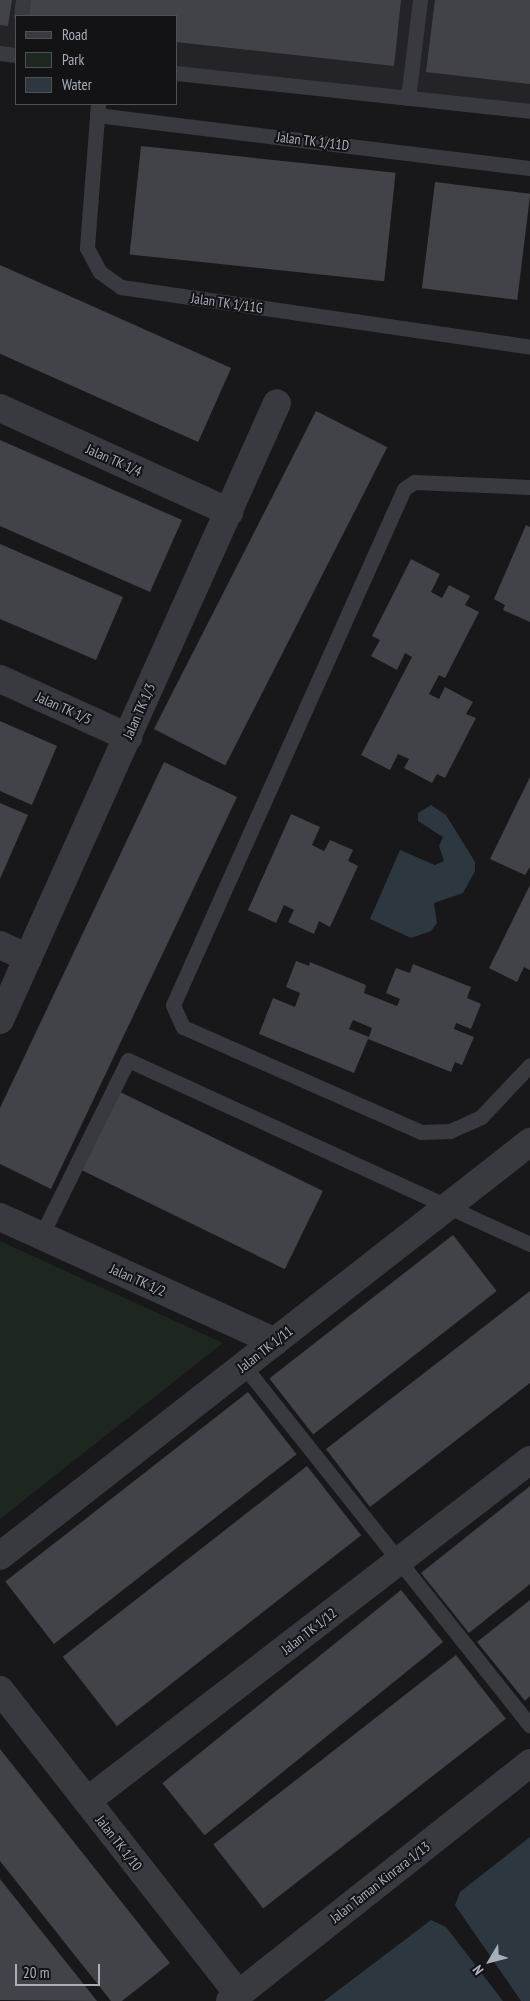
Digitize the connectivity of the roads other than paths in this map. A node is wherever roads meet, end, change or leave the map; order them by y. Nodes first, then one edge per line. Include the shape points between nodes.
1 (23, 0) edge
2 (420, 0) edge
3 (22, 15) edge
4 (0, 53) edge
5 (15, 55) edge
6 (178, 73) edge
7 (408, 98) junction
8 (98, 109) edge
9 (530, 111) edge
10 (530, 168) edge
11 (530, 347) edge
12 (278, 403) dead end
13 (0, 408) edge
14 (530, 488) edge
15 (229, 512) junction
16 (0, 680) edge
17 (128, 737) junction
18 (0, 945) edge
19 (28, 958) junction
20 (0, 1020) edge
21 (530, 1065) edge
22 (530, 1142) edge
23 (446, 1206) junction
24 (0, 1218) edge
25 (41, 1236) junction
26 (530, 1244) edge
27 (275, 1342) junction
28 (244, 1366) junction
29 (530, 1460) edge
30 (0, 1556) edge
31 (399, 1561) junction
32 (0, 1690) edge
33 (530, 1725) edge
34 (530, 1763) edge
35 (87, 1802) junction
36 (234, 1998) edge

1 - 3 lane
2 - 7 lane
4 - 5 lane
6 - 7 lane
7 - 9 lane
8 - 10 lane, Jalan TK 1/11D
8 - 11 lane, Jalan TK 1/11G via 86,248 100,272 121,287
12 - 15 street, Jalan TK 1/3
13 - 15 street, Jalan TK 1/4
14 - 21 lane via 414,482 404,489 174,1005 183,1027 421,1132 450,1131 481,1117
15 - 17 street, Jalan TK 1/3
16 - 17 street, Jalan TK 1/5
17 - 19 street, Jalan TK 1/3
18 - 19 street
19 - 20 street, Jalan TK 1/3
22 - 23 street, Jalan TK 1/11
23 - 25 lane via 128,1060
23 - 26 lane
23 - 27 street, Jalan TK 1/11
24 - 25 street, Jalan TK 1/2
25 - 27 street, Jalan TK 1/2
27 - 28 street, Jalan TK 1/11
28 - 30 street, Jalan TK 1/11
28 - 31 lane
29 - 31 street, Jalan TK 1/12
31 - 33 lane
31 - 35 street, Jalan TK 1/12
32 - 35 street, Jalan TK 1/10
34 - 36 street, Jalan Taman Kinrara 1/13
35 - 36 street, Jalan TK 1/10

